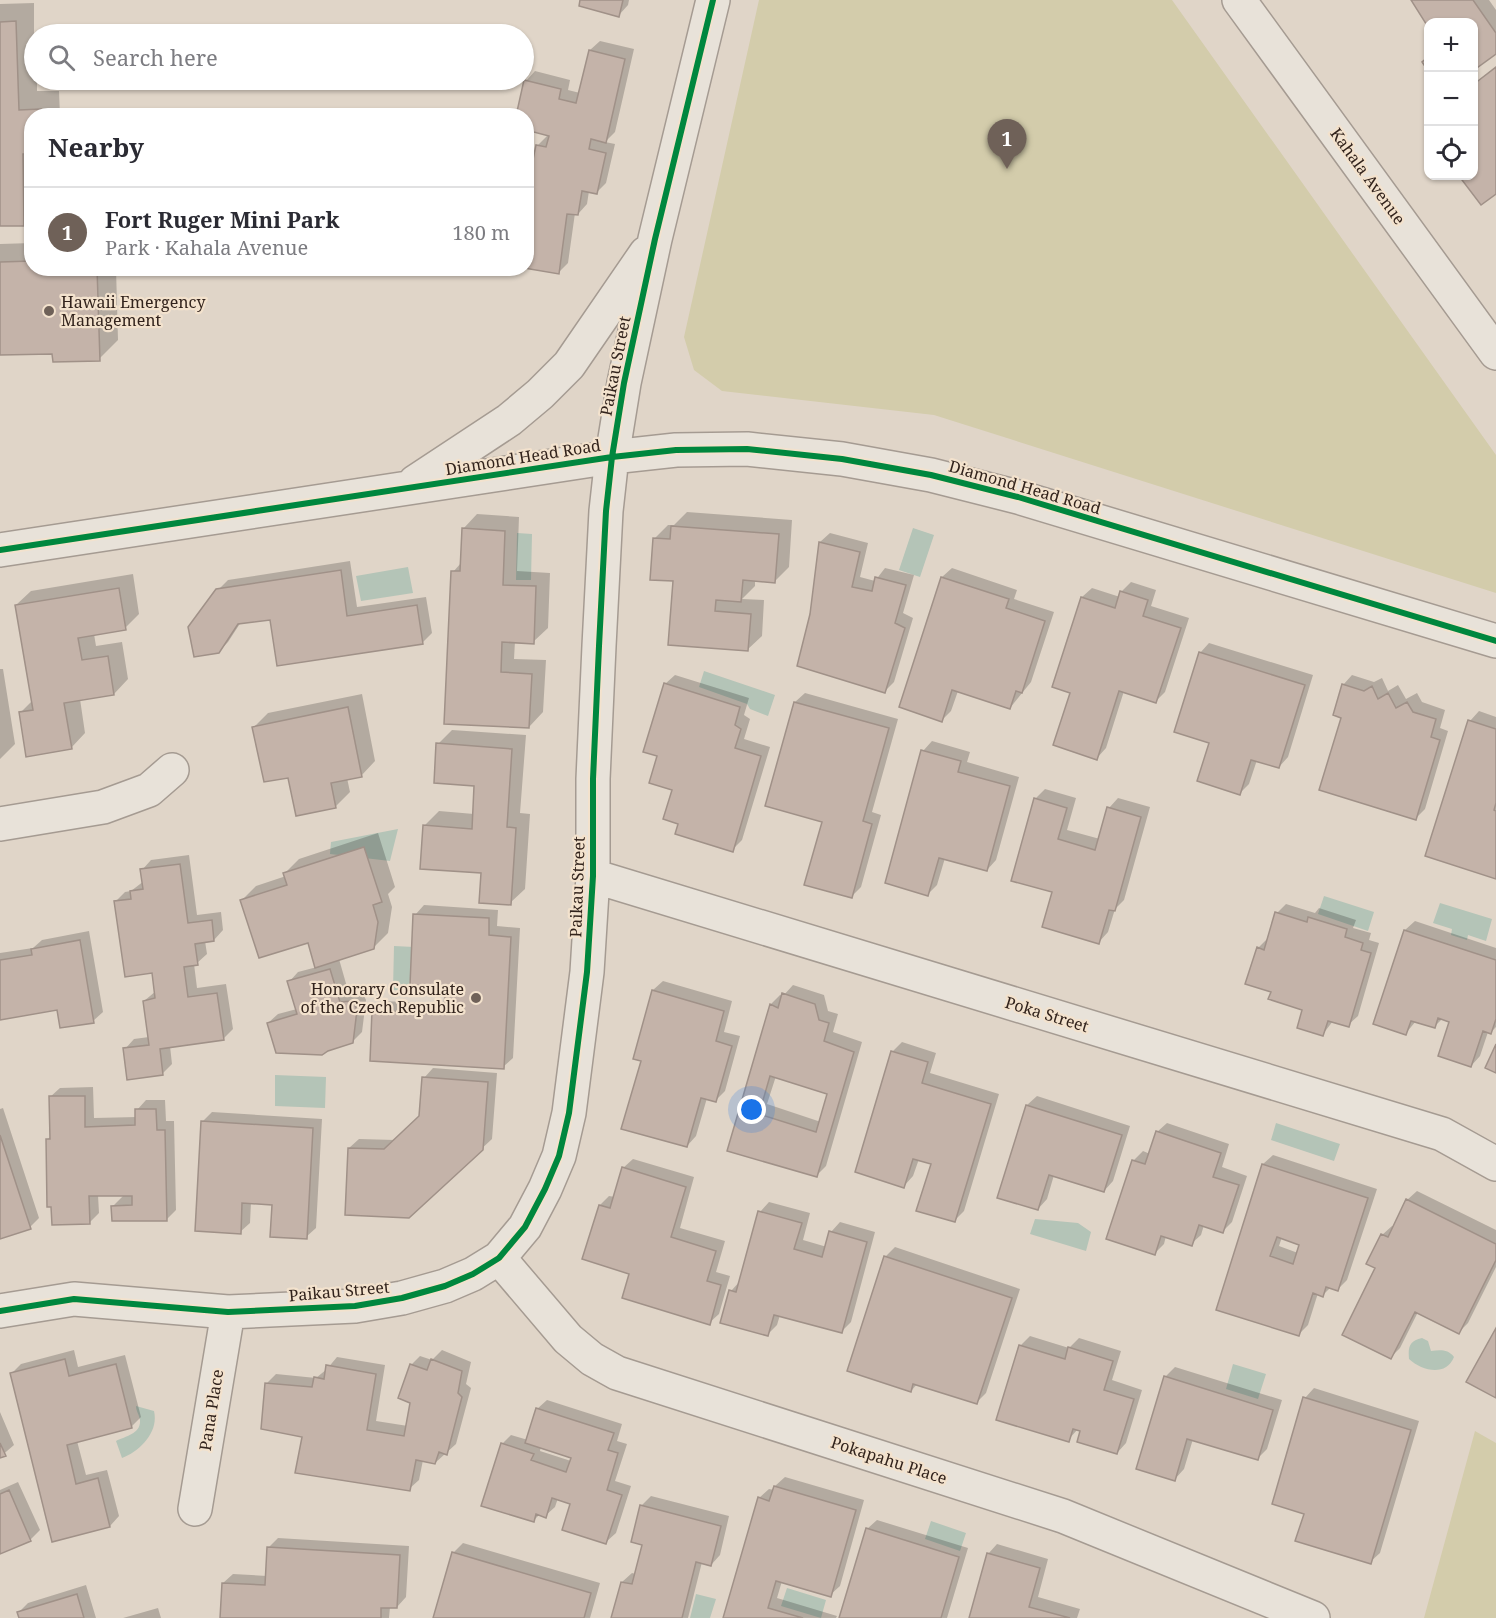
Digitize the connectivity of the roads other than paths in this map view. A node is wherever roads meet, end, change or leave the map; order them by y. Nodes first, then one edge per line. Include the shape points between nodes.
1 (713, 0) edge
2 (1239, 0) edge
3 (655, 239) junction
4 (1496, 352) edge
5 (612, 457) junction
6 (405, 488) junction
7 (0, 550) edge
8 (1496, 641) edge
9 (172, 770) dead end
10 (0, 824) edge
11 (593, 876) junction
12 (1496, 1164) edge
13 (499, 1258) junction
14 (0, 1311) edge
15 (228, 1312) junction
16 (195, 1509) dead end
17 (1313, 1618) edge

1 - 3 street, Paikau Street
2 - 4 street, Kahala Avenue
3 - 5 street, Paikau Street
3 - 6 street via 568,365 540,394 509,420
5 - 6 street, Diamond Head Road
5 - 8 street, Diamond Head Road via 676,450 747,449 842,459 932,475
5 - 11 street, Paikau Street via 598,668
6 - 7 street, Diamond Head Road
9 - 10 street via 149,790 104,807
11 - 12 street, Poka Street via 1442,1134
11 - 13 street, Paikau Street via 587,972 569,1113 559,1156 525,1227
13 - 15 street, Paikau Street via 445,1286 402,1299 355,1306
13 - 17 street, Pokapahu Place via 568,1339 592,1359 617,1372 1063,1516
14 - 15 street, Paikau Street via 74,1299
15 - 16 street, Pana Place

